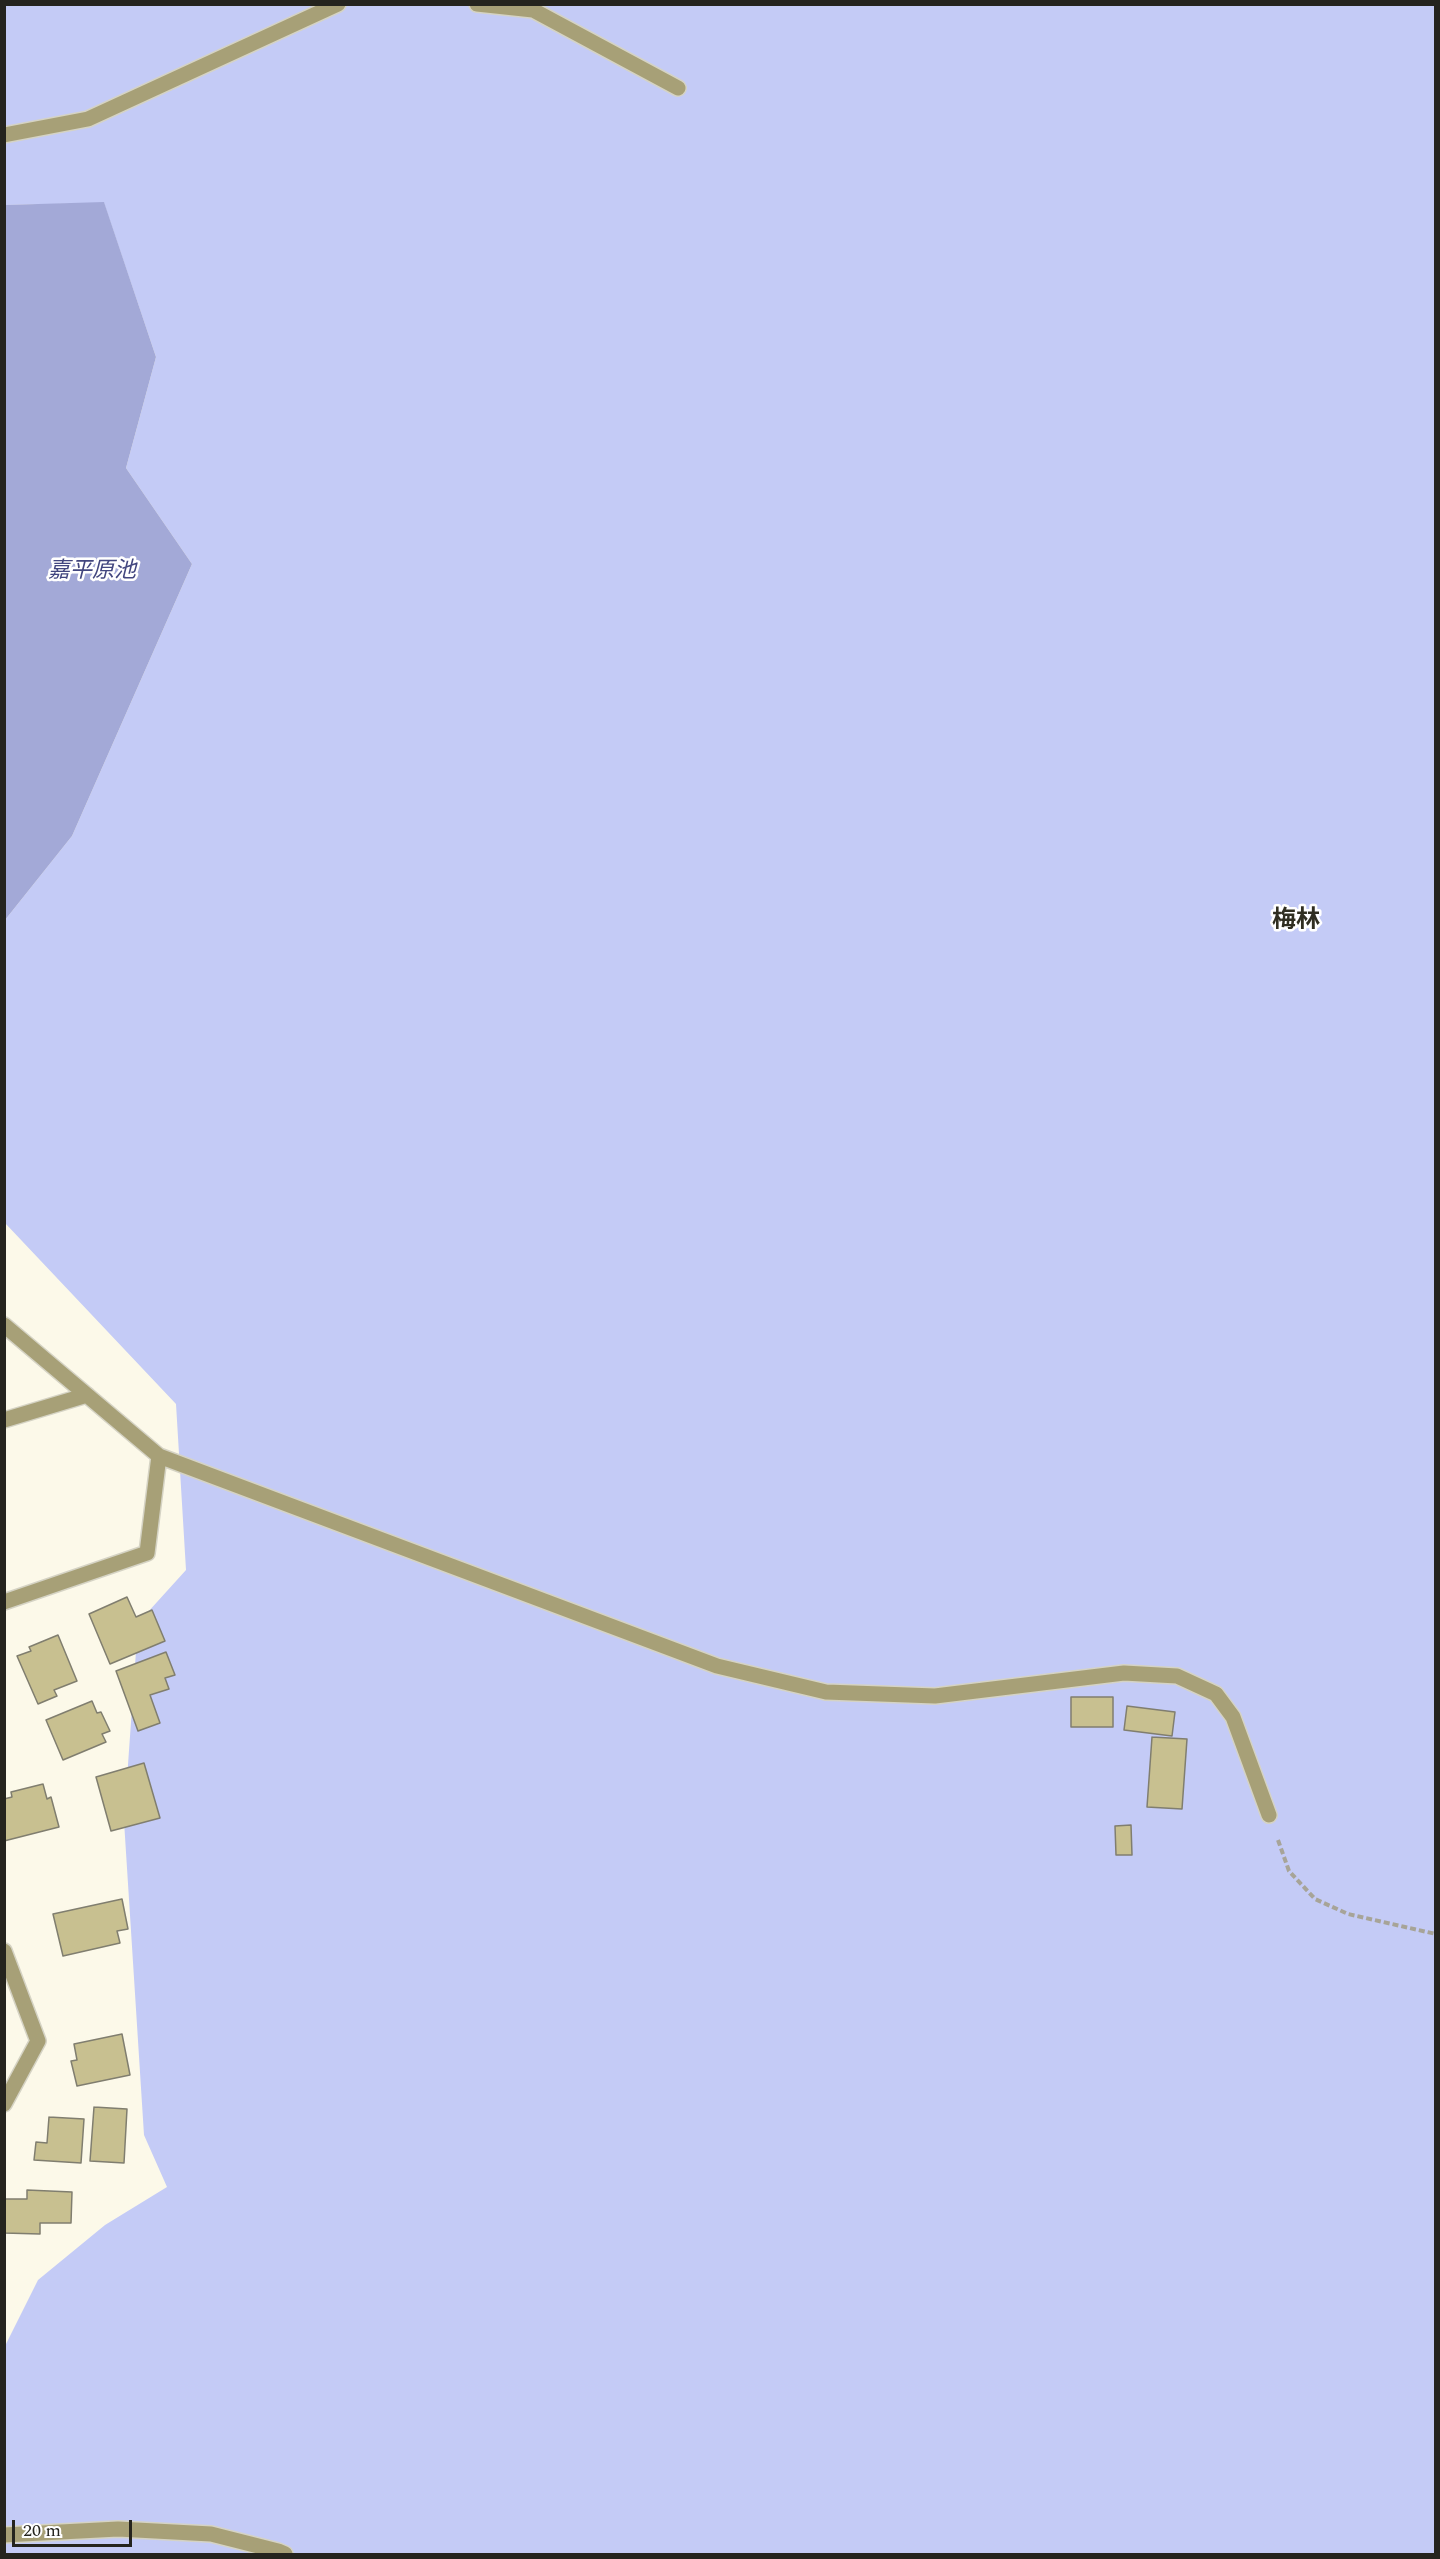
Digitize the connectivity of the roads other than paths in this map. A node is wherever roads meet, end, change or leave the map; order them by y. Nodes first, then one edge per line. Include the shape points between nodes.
1 (338, 4) edge
2 (477, 4) edge
3 (530, 8) edge
4 (678, 88) dead end
5 (4, 135) edge
6 (4, 1325) edge
7 (87, 1395) junction
8 (4, 1420) edge
9 (159, 1456) junction
10 (4, 1602) edge
11 (1269, 1815) road end
12 (4, 1951) edge
13 (4, 2104) edge
14 (4, 2535) edge
15 (285, 2554) edge

1 - 5 street via 88,119
2 - 3 street
3 - 4 street
6 - 7 street
7 - 8 street
7 - 9 street
9 - 10 street via 147,1553
9 - 11 street via 717,1666 826,1692 935,1695 1124,1673 1178,1676 1216,1694 1233,1717
12 - 13 street via 38,2041
14 - 15 street via 118,2529 212,2534

